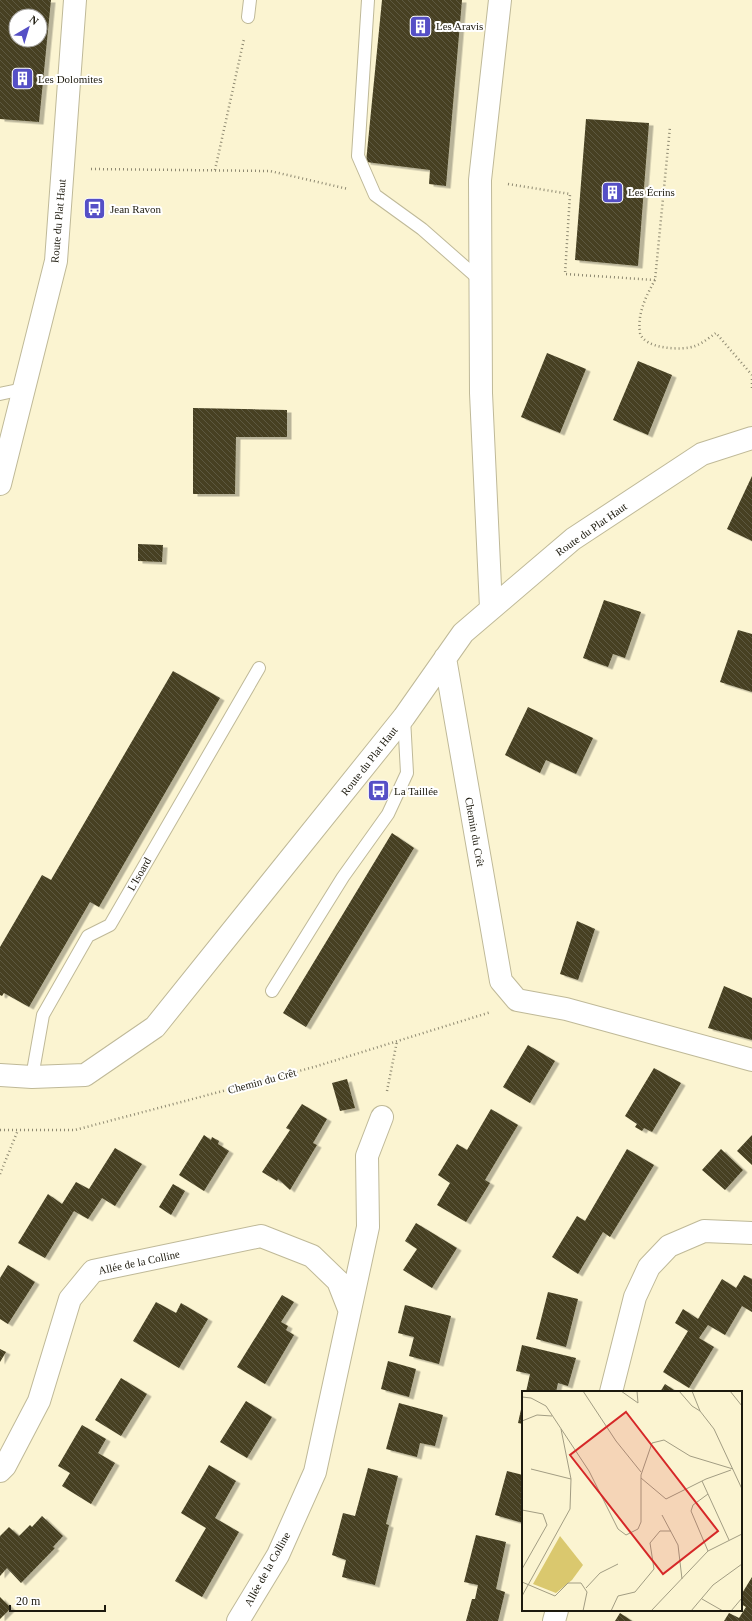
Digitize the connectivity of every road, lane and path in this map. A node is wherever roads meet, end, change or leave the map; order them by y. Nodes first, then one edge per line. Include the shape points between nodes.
1 (74, 0) edge
2 (250, 0) edge
3 (368, 0) edge
4 (500, 0) edge
5 (248, 17) joint
6 (670, 127) dead end
7 (63, 168) junction
8 (215, 170) junction
9 (480, 180) junction
10 (375, 195) junction
11 (480, 280) junction
12 (655, 280) junction
13 (752, 375) edge
14 (752, 379) edge
15 (23, 389) junction
16 (752, 389) edge
17 (0, 394) edge
18 (752, 438) edge
19 (0, 484) edge
20 (491, 608) junction
21 (445, 658) junction
22 (259, 668) dead end
23 (404, 717) junction
24 (272, 991) dead end
25 (517, 1000) junction
26 (397, 1041) junction
27 (752, 1060) edge
28 (0, 1075) edge
29 (32, 1077) junction
30 (382, 1116) joint
31 (0, 1130) edge
32 (18, 1130) junction
33 (0, 1174) edge
34 (752, 1233) edge
35 (349, 1309) junction
36 (611, 1391) edge
37 (0, 1471) edge
38 (557, 1611) edge
39 (238, 1621) edge
40 (554, 1621) edge

1 - 7 street, Route du Plat Haut
2 - 5 lane
3 - 10 lane via 358,156
4 - 9 street
5 - 8 path
6 - 12 path
7 - 8 path
7 - 15 street, Route du Plat Haut via 56,261
8 - 10 path via 270,171
9 - 11 street
9 - 12 path via 570,194 565,274
10 - 11 lane via 422,229
11 - 20 street via 481,393
12 - 13 path via 645,299 640,318 640,334 645,341 664,348 694,346 716,333
14 - 16 path
15 - 17 lane
15 - 19 street, Route du Plat Haut
18 - 20 street, Route du Plat Haut via 702,454 573,539
20 - 21 street, Route du Plat Haut via 463,633
21 - 23 street, Route du Plat Haut
21 - 25 street, Chemin du Crêt via 501,981
22 - 29 lane, L'Isoard via 110,925 88,936 43,1015
23 - 24 lane via 407,773 388,814 343,877
23 - 29 street, Route du Plat Haut via 155,1027 85,1075
25 - 26 path, Chemin du Crêt via 488,1013
25 - 27 street via 566,1009
26 - 30 path
26 - 32 path, Chemin du Crêt via 314,1067 75,1130
28 - 29 street, Route du Plat Haut
30 - 35 street, Allée de la Colline via 367,1156 368,1227
31 - 32 path, Chemin du Crêt
32 - 33 path
34 - 36 street via 704,1231 669,1246 649,1267 635,1297
35 - 37 street, Allée de la Colline via 338,1281 312,1256 261,1236 92,1271 70,1299 39,1401
35 - 39 street, Allée de la Colline via 315,1472 278,1555
38 - 40 street

